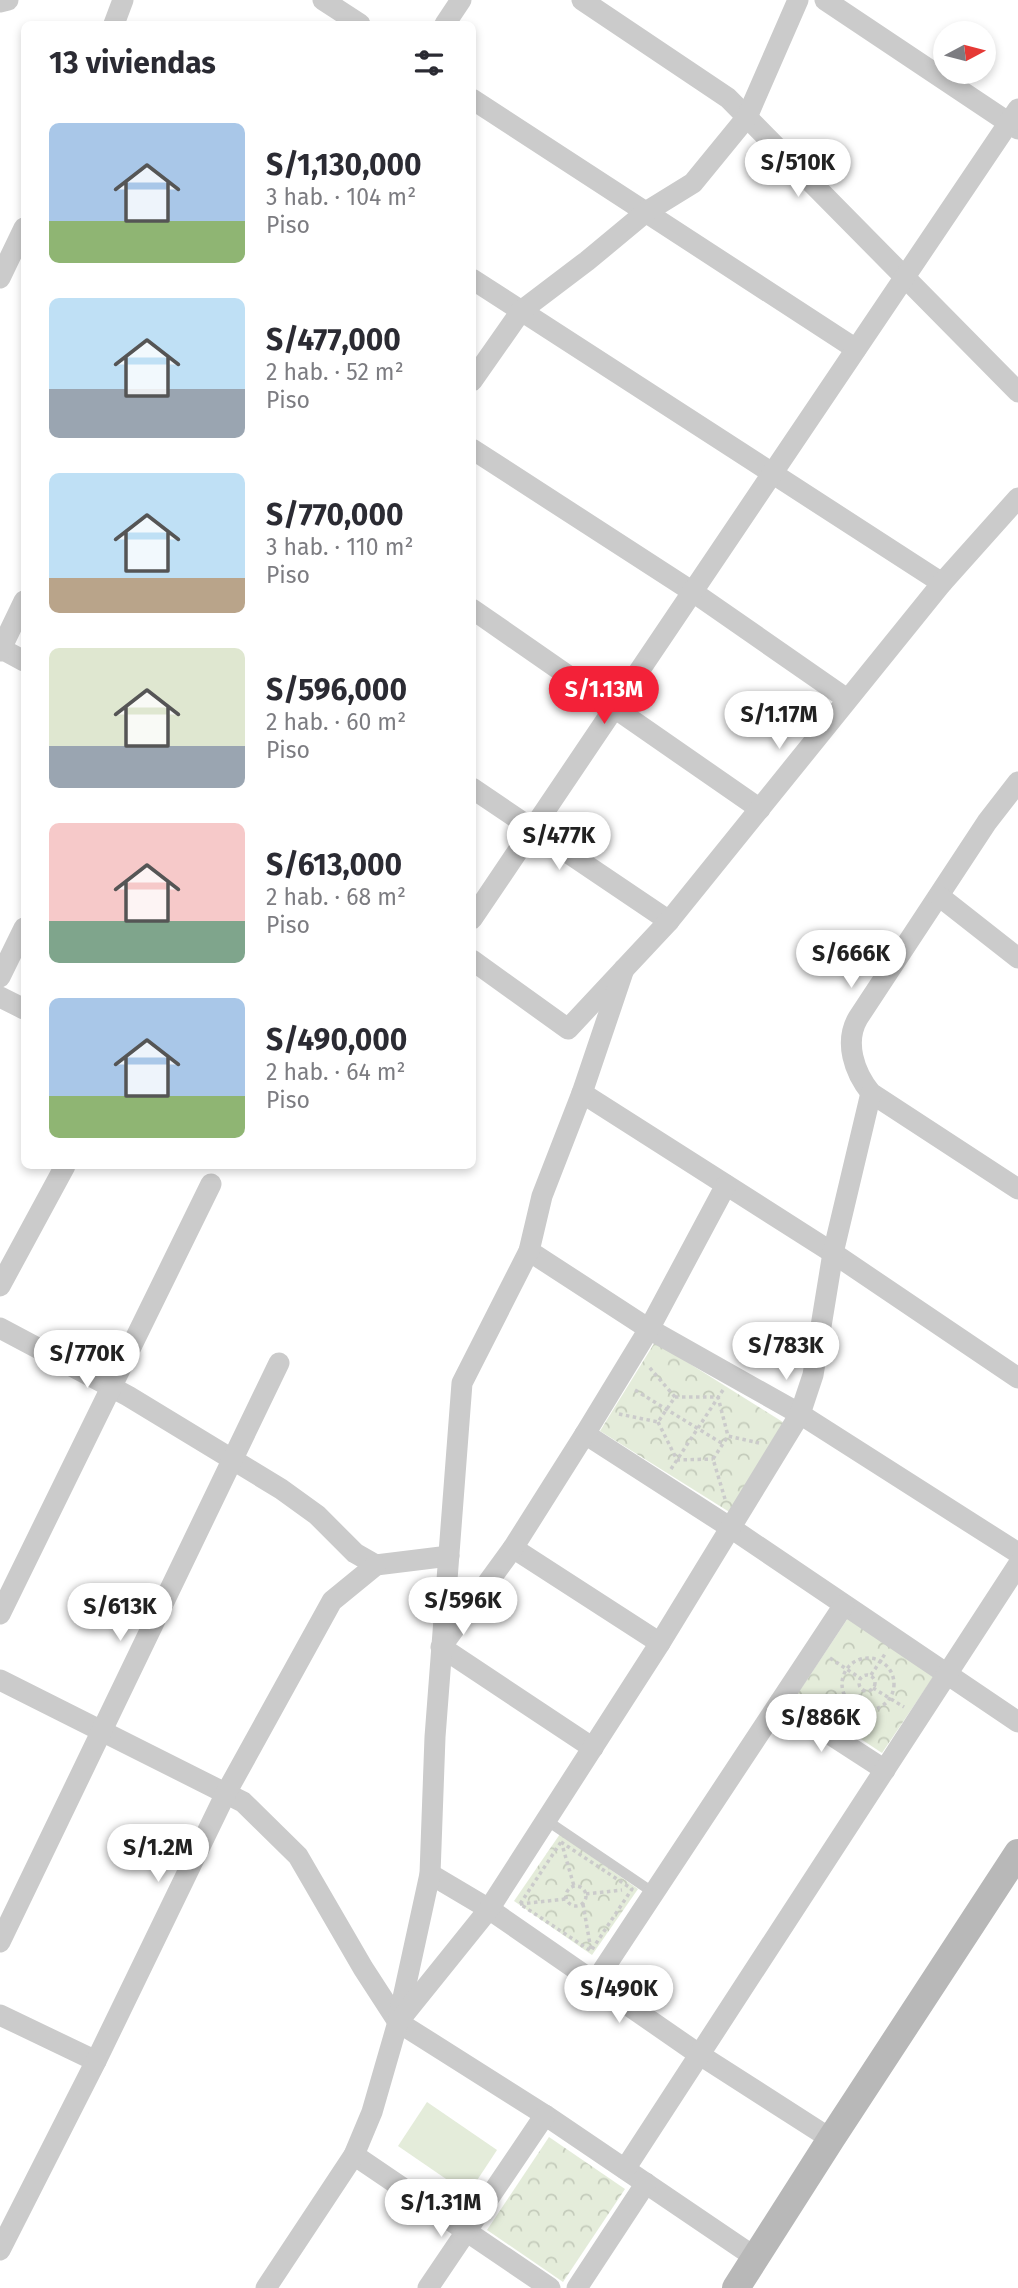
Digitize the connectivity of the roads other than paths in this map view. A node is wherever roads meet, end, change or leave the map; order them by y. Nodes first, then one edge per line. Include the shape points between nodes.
1 (8, 0) edge
2 (123, 0) edge
3 (323, 0) edge
4 (461, 0) edge
5 (582, 0) edge
6 (798, 0) edge
7 (825, 0) edge
8 (0, 2) edge
9 (115, 21) edge
10 (355, 21) edge
11 (447, 21) edge
12 (476, 102) edge
13 (747, 117) junction
14 (1015, 120) edge
15 (646, 212) junction
16 (21, 234) edge
17 (905, 277) junction
18 (0, 278) edge
19 (476, 282) edge
20 (521, 311) junction
21 (856, 349) junction
22 (476, 375) edge
23 (1018, 392) edge
24 (476, 452) edge
25 (772, 473) junction
26 (1018, 498) edge
27 (942, 583) junction
28 (693, 592) junction
29 (21, 607) edge
30 (476, 612) edge
31 (0, 649) edge
32 (21, 660) edge
33 (848, 699) junction
34 (614, 708) junction
35 (1018, 782) edge
36 (476, 791) edge
37 (760, 809) junction
38 (533, 829) junction
39 (939, 896) junction
40 (476, 913) edge
41 (669, 921) junction
42 (21, 934) edge
43 (1018, 958) edge
44 (476, 963) edge
45 (624, 969) junction
46 (0, 977) edge
47 (0, 997) edge
48 (21, 1008) edge
49 (582, 1093) junction
50 (871, 1093) junction
51 (63, 1169) edge
52 (211, 1184) dead end
53 (726, 1185) junction
54 (1018, 1189) edge
55 (529, 1251) junction
56 (833, 1253) junction
57 (0, 1286) edge
58 (0, 1328) edge
59 (649, 1329) junction
60 (279, 1363) dead end
61 (1018, 1378) edge
62 (111, 1387) junction
63 (800, 1414) junction
64 (585, 1434) junction
65 (232, 1459) junction
66 (731, 1528) junction
67 (513, 1548) junction
68 (1018, 1553) edge
69 (449, 1556) junction
70 (376, 1565) junction
71 (1018, 1565) edge
72 (844, 1605) junction
73 (0, 1614) edge
74 (660, 1643) junction
75 (441, 1647) junction
76 (947, 1675) junction
77 (0, 1679) edge
78 (780, 1702) junction
79 (1018, 1722) edge
80 (102, 1731) junction
81 (593, 1748) junction
82 (885, 1770) junction
83 (226, 1793) junction
84 (547, 1820) junction
85 (1018, 1853) edge
86 (430, 1874) junction
87 (654, 1893) junction
88 (489, 1909) junction
89 (0, 1942) edge
90 (595, 1982) junction
91 (0, 2015) edge
92 (398, 2022) junction
93 (700, 2055) junction
94 (96, 2061) junction
95 (545, 2115) junction
96 (831, 2139) junction
97 (354, 2155) junction
98 (625, 2169) junction
99 (646, 2183) junction
100 (466, 2231) junction
101 (0, 2250) edge
102 (756, 2258) junction
103 (266, 2288) edge
104 (428, 2288) edge
105 (551, 2288) edge
106 (577, 2288) edge
107 (736, 2288) edge

1 - 8 street
2 - 9 street
3 - 10 street
4 - 11 street
5 - 13 street via 728,98
6 - 13 street
7 - 14 street
12 - 15 street
13 - 15 street via 693,183
13 - 17 street
14 - 17 street
15 - 20 street
15 - 21 street
16 - 18 street
17 - 21 street
17 - 23 street
19 - 20 street
20 - 22 street
20 - 25 street
21 - 25 street
24 - 28 street
25 - 27 street
25 - 28 street
26 - 27 street
27 - 33 street
28 - 33 street
28 - 34 street
29 - 31 street
30 - 34 street
31 - 32 street
33 - 37 street
34 - 37 street
34 - 38 street
35 - 39 street
36 - 38 street
37 - 41 street
38 - 40 street
38 - 41 street
39 - 43 street
39 - 50 street via 854,1025 853,1059
41 - 45 street
42 - 46 street
44 - 45 street via 568,1029
45 - 49 street
47 - 48 street
49 - 53 street
49 - 55 street via 541,1196
50 - 54 street
50 - 56 street
51 - 57 street
52 - 62 street
53 - 56 street
53 - 59 street
55 - 59 street
55 - 69 street via 462,1383
56 - 61 street
56 - 63 street via 813,1375
58 - 62 street
59 - 63 street
59 - 64 street
60 - 65 street
62 - 65 street
62 - 73 street
63 - 66 street
63 - 68 street
64 - 66 street
64 - 67 street
65 - 70 street via 290,1495 355,1553
65 - 80 street
66 - 72 street
66 - 74 street
67 - 74 street
67 - 75 street
69 - 70 street
69 - 75 street
70 - 83 street via 332,1601
71 - 76 street
72 - 76 street
72 - 78 street
74 - 81 street
75 - 81 street
75 - 86 street
76 - 79 street
76 - 82 street
77 - 80 street
78 - 82 street
78 - 87 street
80 - 83 street
80 - 89 street
81 - 84 street
82 - 93 street
83 - 92 street via 243,1802 298,1856
83 - 94 street
84 - 87 lane via 564,1838
84 - 88 street
85 - 96 street
86 - 88 street
86 - 92 street
87 - 90 street
88 - 90 street
88 - 92 street
90 - 93 street
91 - 94 street
92 - 95 street
92 - 97 street via 372,2112
93 - 96 street
93 - 98 street
94 - 101 street
95 - 98 street
95 - 100 street
96 - 102 street
97 - 100 street
97 - 103 street
98 - 99 street
99 - 102 street
99 - 106 street
100 - 104 street
100 - 105 street
102 - 107 street

